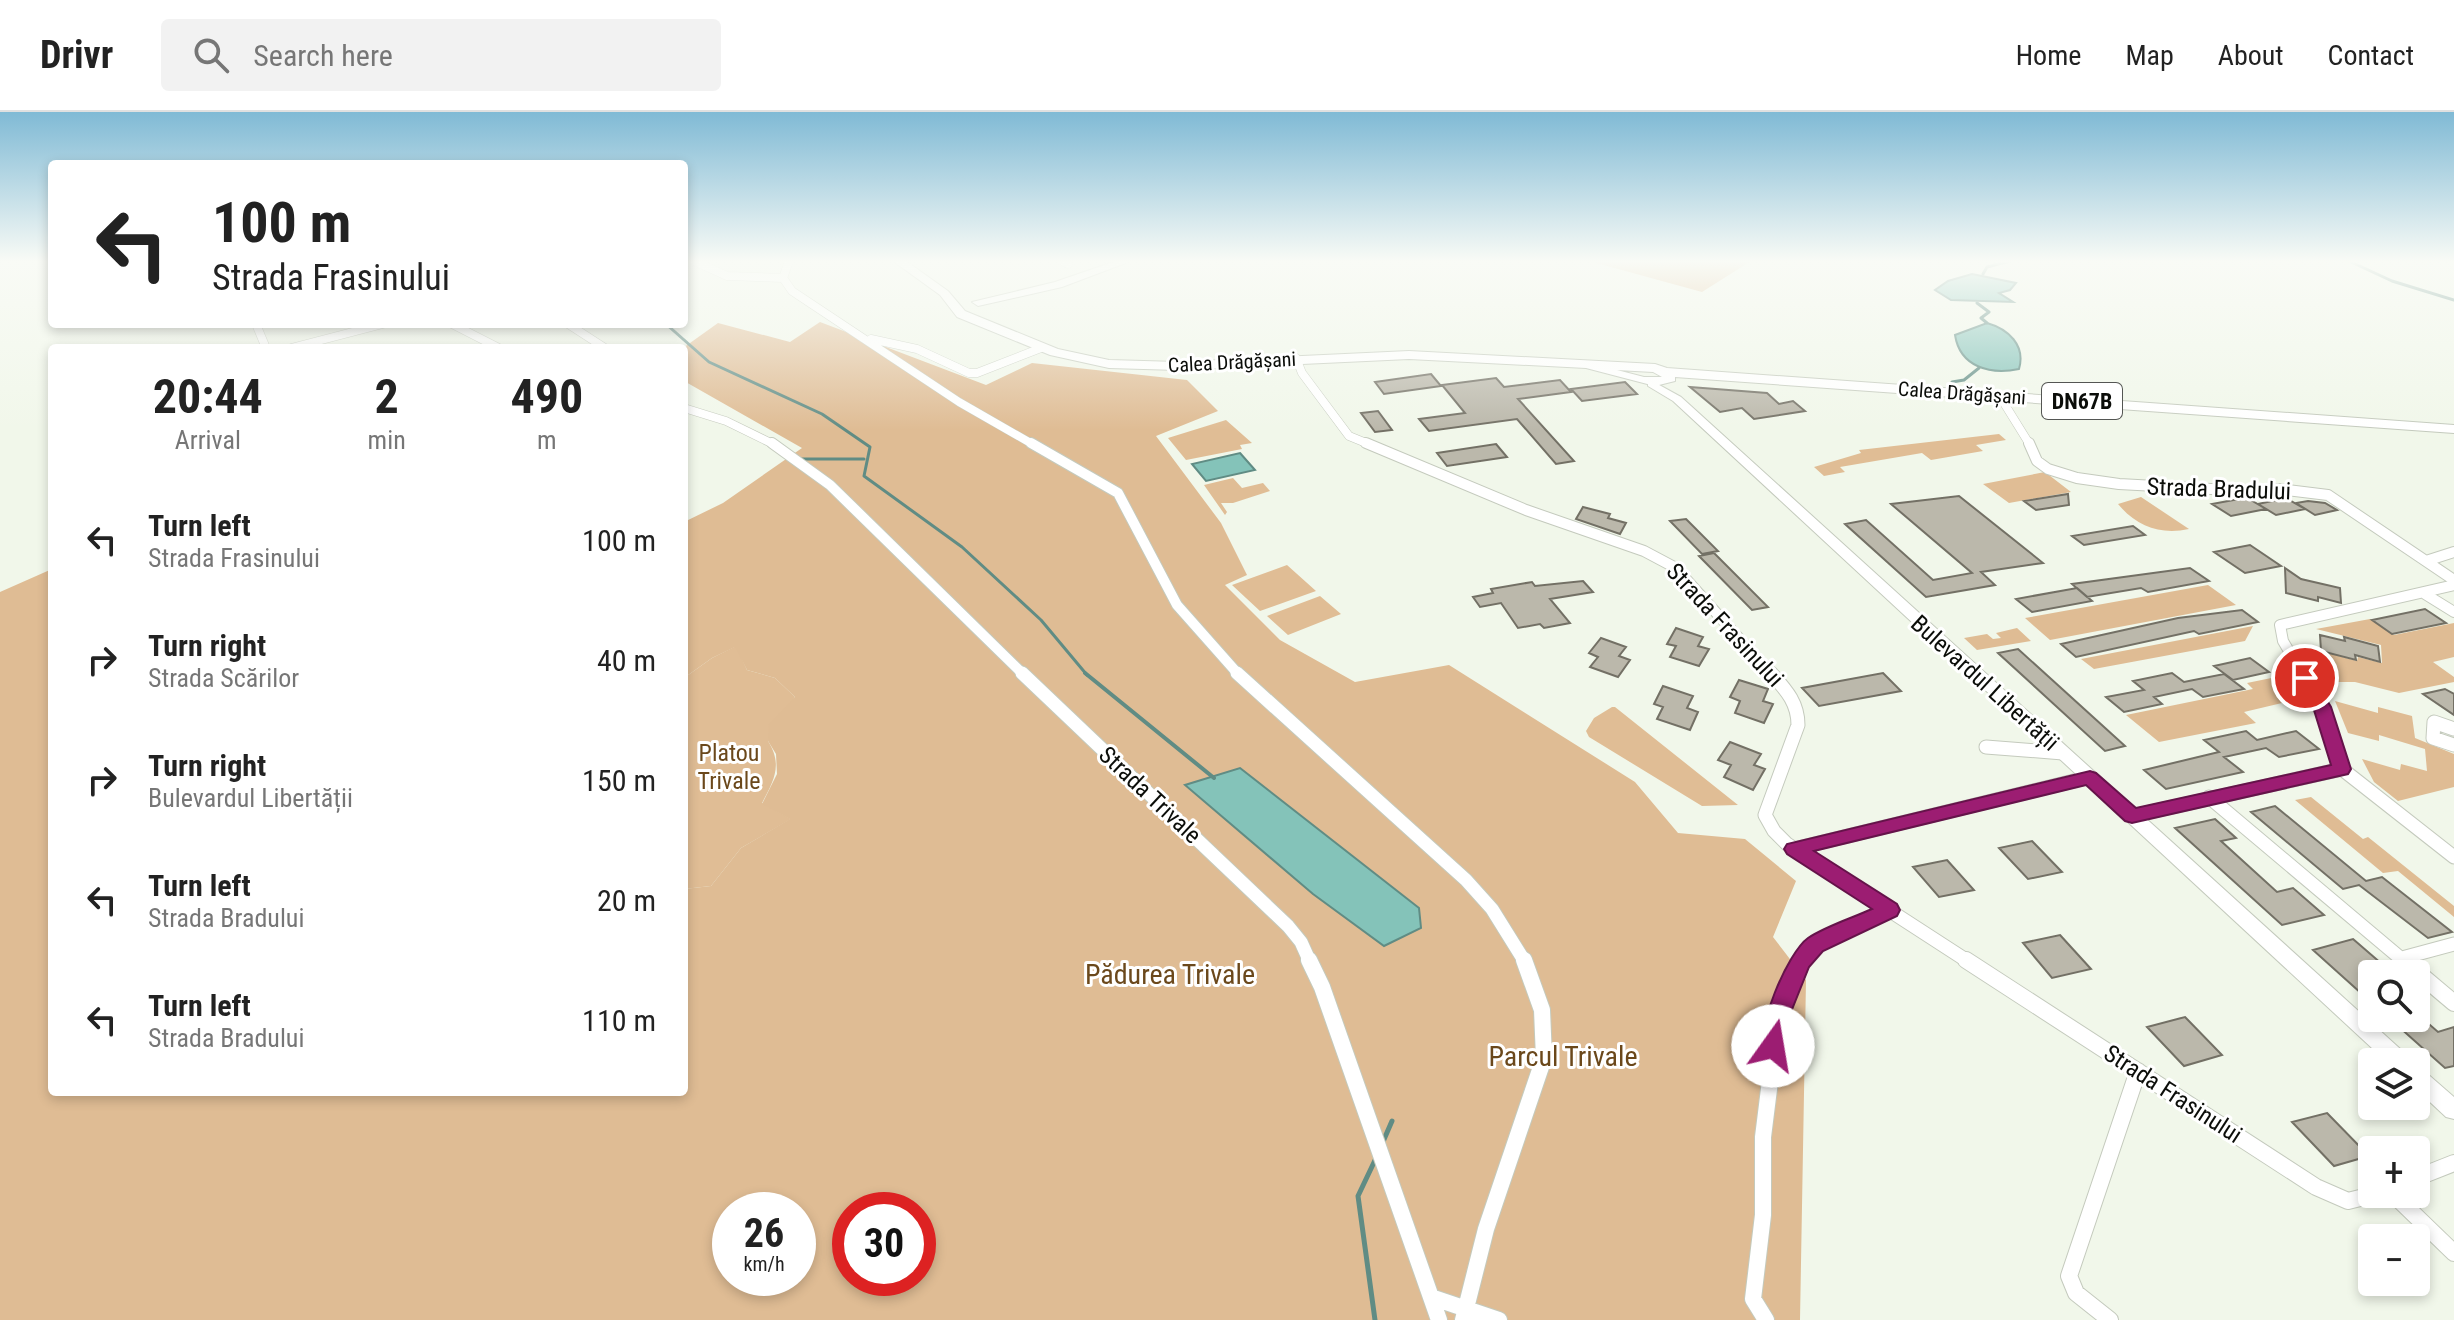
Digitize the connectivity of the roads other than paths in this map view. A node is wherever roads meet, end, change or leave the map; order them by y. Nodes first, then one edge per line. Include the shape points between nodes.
1 (830, 317) edge
2 (973, 317) edge
3 (998, 317) edge
4 (368, 328) edge
5 (460, 328) edge
6 (574, 328) edge
7 (850, 331) junction
8 (1020, 340) junction
9 (306, 344) edge
10 (491, 344) edge
11 (599, 344) edge
12 (1041, 348) junction
13 (1296, 358) junction
14 (1637, 373) junction
15 (1668, 377) junction
16 (1652, 384) junction
17 (1999, 395) junction
18 (1677, 399) junction
19 (688, 409) edge
20 (2454, 429) edge
21 (2454, 552) edge
22 (2426, 561) junction
23 (2454, 583) edge
24 (2425, 594) junction
25 (2454, 612) edge
26 (2454, 729) edge
27 (2454, 745) edge
28 (1986, 747) dead end
29 (2063, 753) junction
30 (2342, 769) junction
31 (2090, 777) junction
32 (2209, 797) junction
33 (2132, 816) junction
34 (1794, 849) junction
35 (2454, 857) edge
36 (1890, 910) junction
37 (2454, 944) edge
38 (2402, 958) junction
39 (2454, 1003) edge
40 (2386, 1048) edge
41 (2138, 1071) junction
42 (2430, 1089) edge
43 (2454, 1110) edge
44 (2454, 1163) edge
45 (2430, 1172) edge
46 (2358, 1198) edge
47 (2407, 1208) edge
48 (2454, 1253) edge
49 (1431, 1297) junction
50 (1464, 1313) edge
51 (1439, 1320) edge
52 (1499, 1320) edge
53 (1766, 1320) edge
54 (2110, 1320) edge

1 - 7 street
2 - 8 main road, Calea Drăgășani
3 - 8 main road, Calea Drăgășani
4 - 9 street
5 - 10 street
6 - 11 street
7 - 12 street via 917,349 969,373 991,370
7 - 50 street via 1118,493 1156,573 1187,619 1491,907 1521,955 1543,1006 1545,1049 1477,1254
8 - 12 main road, Calea Drăgășani
12 - 13 main road, Calea Drăgășani via 1133,366
13 - 14 main road, Calea Drăgășani via 1409,355
13 - 34 street, Strada Frasinului via 1349,436 1676,568 1789,693 1798,712 1765,815
14 - 15 main road via 1649,368
14 - 16 main road
15 - 16 main road
15 - 17 main road, Calea Drăgășani / DN67B via 1709,375
15 - 18 main road, Bulevardul Libertății
16 - 18 main road, Bulevardul Libertății
17 - 20 main road, Calea Drăgășani / DN67B
17 - 22 street, Strada Bradului via 2037,461 2048,469 2131,486 2328,495
18 - 29 main road, Bulevardul Libertății
19 - 49 street, Strada Trivale via 760,434 830,485 1288,926 1322,987
21 - 22 street
22 - 23 street, Strada Bradului
23 - 24 street, Strada Bradului
24 - 25 street
24 - 30 street, Strada Bradului via 2280,625 2283,641 2322,707
26 - 27 street via 2434,722 2433,738
28 - 29 street
29 - 31 main road, Bulevardul Libertății
30 - 32 street
30 - 35 street
31 - 33 main road, Bulevardul Libertății
31 - 34 street
32 - 33 street
32 - 38 street
33 - 40 main road, Bulevardul Libertății
34 - 36 street, Strada Frasinului
36 - 41 street, Strada Frasinului
36 - 53 street via 1815,945 1800,963 1778,1017 1763,1137 1763,1215 1753,1299
37 - 38 street
38 - 39 street
41 - 46 street, Strada Frasinului via 2334,1198
41 - 54 street via 2069,1276 2076,1293
42 - 43 main road
44 - 45 street
47 - 48 street
49 - 50 street
49 - 51 street, Strada Trivale
50 - 52 street

